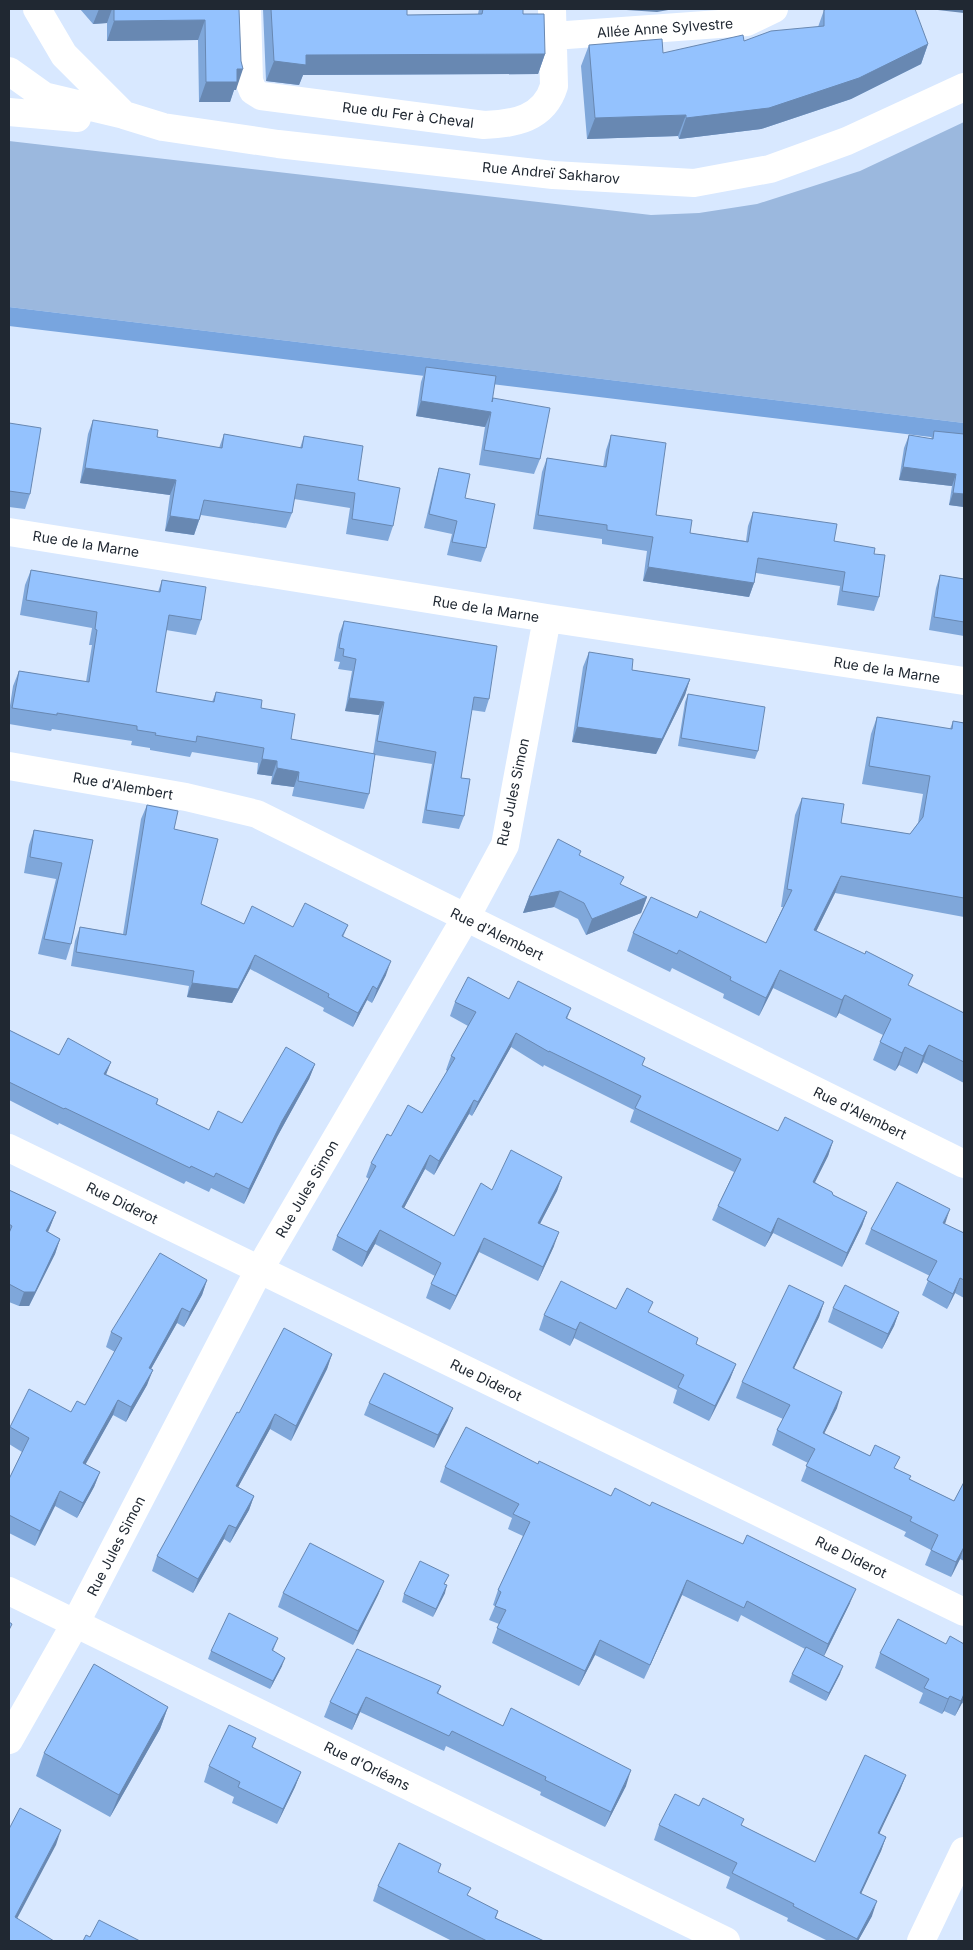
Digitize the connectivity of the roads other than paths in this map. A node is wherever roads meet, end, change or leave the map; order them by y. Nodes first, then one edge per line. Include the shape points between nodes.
1 (38, 9) edge
2 (247, 9) edge
3 (552, 9) edge
4 (774, 9) edge
5 (553, 36) junction
6 (9, 71) edge
7 (964, 86) edge
8 (9, 112) edge
9 (124, 115) junction
10 (163, 127) junction
11 (9, 532) edge
12 (547, 618) junction
13 (964, 681) edge
14 (9, 766) edge
15 (465, 919) junction
16 (9, 1148) edge
17 (964, 1164) edge
18 (259, 1270) junction
19 (9, 1592) edge
20 (964, 1612) edge
21 (75, 1624) junction
22 (9, 1740) edge
23 (964, 1851) edge
24 (726, 1941) edge
25 (921, 1941) edge

1 - 9 street, Rue Andreï Sakharov via 64,55
2 - 5 street, Rue du Fer à Cheval via 249,81 253,91 262,96 484,125 518,122 536,112 550,98 554,86
3 - 5 street, Rue du Fer à Cheval
4 - 5 street, Allée Anne Sylvestre via 747,22
6 - 9 street, Rue Andreï Sakharov via 44,96
7 - 10 street, Rue Andreï Sakharov via 838,144 770,169 694,183 553,175 278,144
8 - 10 street
9 - 10 street, Rue Andreï Sakharov
11 - 12 street, Rue de la Marne
12 - 13 street, Rue de la Marne
12 - 15 street, Rue Jules Simon via 505,845
14 - 15 street, Rue d'Alembert via 186,797 257,814
15 - 17 street, Rue d'Alembert
15 - 18 street, Rue Jules Simon
16 - 18 street, Rue Diderot
18 - 20 street, Rue Diderot
18 - 21 street, Rue Jules Simon
19 - 21 street, Rue d'Orléans
21 - 22 street, Rue Jules Simon
21 - 24 street, Rue d'Orléans
23 - 25 street

